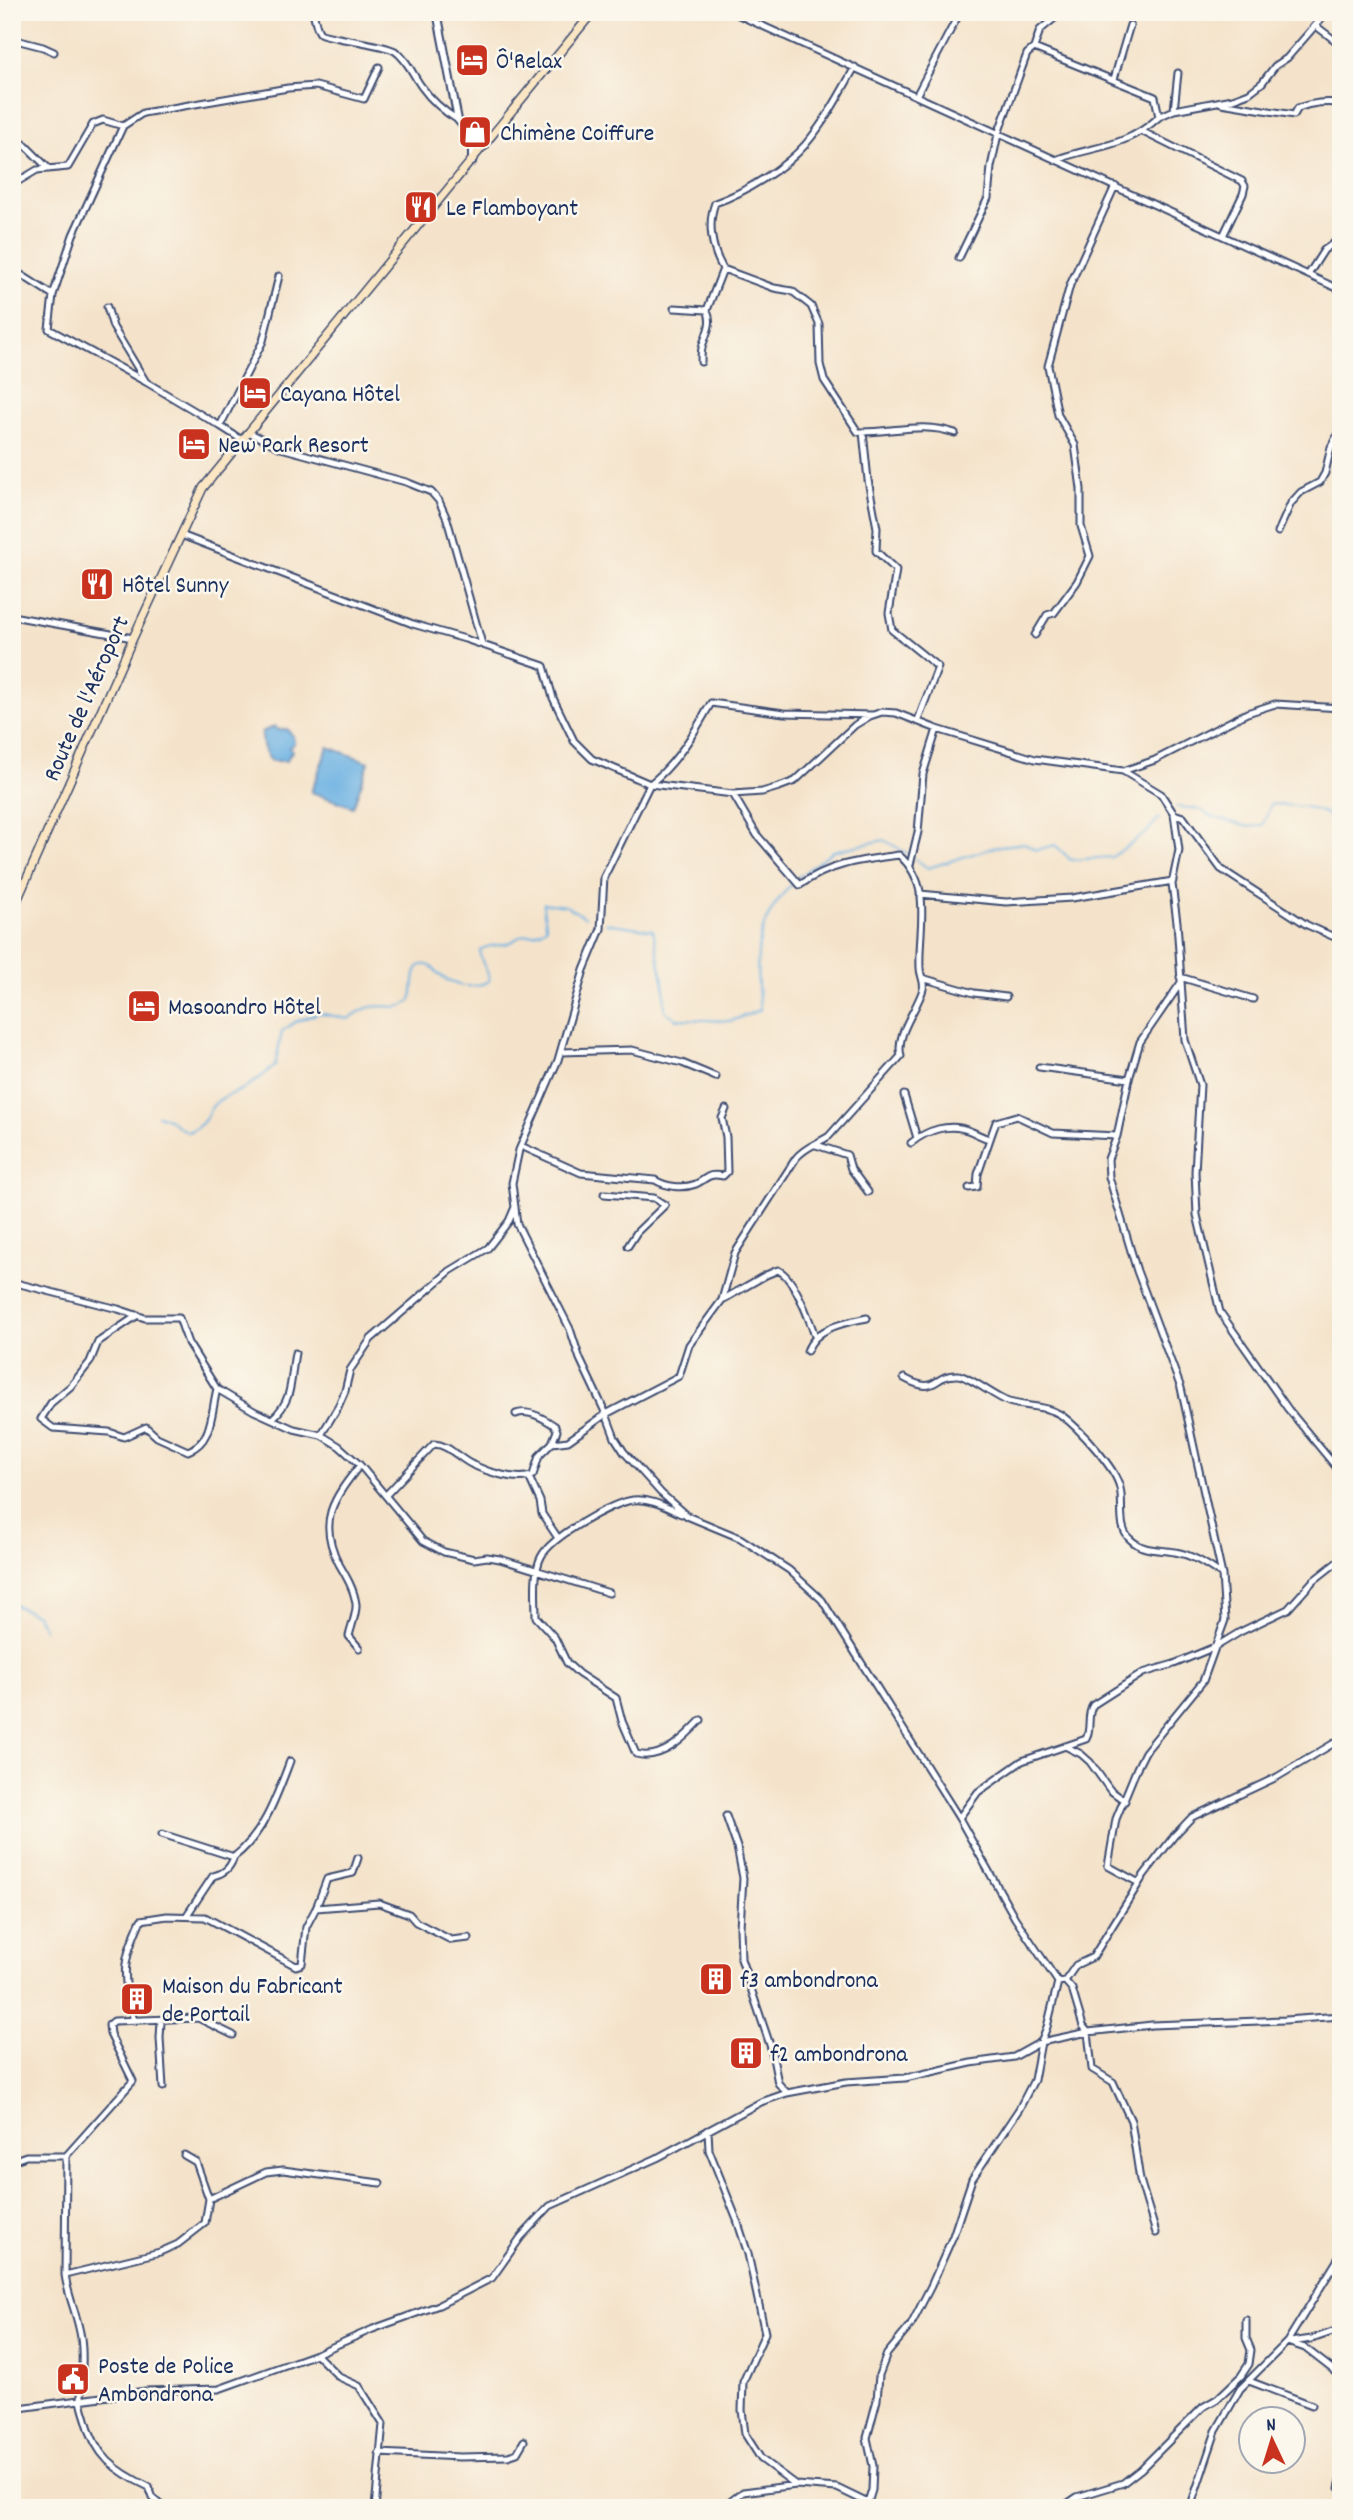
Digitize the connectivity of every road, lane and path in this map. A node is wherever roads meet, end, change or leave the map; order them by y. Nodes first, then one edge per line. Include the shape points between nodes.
1 (313, 12) edge
2 (437, 12) edge
3 (593, 12) edge
4 (732, 12) edge
5 (960, 12) edge
6 (1062, 12) edge
7 (1327, 12) edge
8 (1130, 25) dead end
9 (1316, 26) junction
10 (12, 39) edge
11 (1341, 45) edge
12 (1034, 48) junction
13 (54, 52) dead end
14 (379, 67) dead end
15 (855, 67) junction
16 (1178, 73) dead end
17 (1115, 79) junction
18 (916, 96) junction
19 (1214, 102) junction
20 (1341, 103) edge
21 (1174, 110) junction
22 (1159, 117) junction
23 (458, 120) junction
24 (123, 126) junction
25 (1141, 131) junction
26 (998, 134) junction
27 (472, 136) junction
28 (21, 141) dead end
29 (485, 146) junction
30 (1055, 160) junction
31 (472, 162) junction
32 (49, 169) junction
33 (12, 185) edge
34 (1115, 186) junction
35 (1223, 236) junction
36 (1341, 238) edge
37 (959, 258) dead end
38 (12, 269) edge
39 (723, 269) junction
40 (1308, 275) junction
41 (279, 276) dead end
42 (1341, 290) edge
43 (53, 295) junction
44 (107, 307) dead end
45 (674, 308) dead end
46 (706, 310) junction
47 (701, 362) dead end
48 (146, 382) junction
49 (220, 426) junction
50 (1341, 428) edge
51 (248, 432) junction
52 (863, 432) junction
53 (955, 433) dead end
54 (242, 440) junction
55 (1278, 532) dead end
56 (181, 535) junction
57 (12, 616) edge
58 (1035, 635) dead end
59 (133, 638) junction
60 (482, 644) junction
61 (1341, 708) edge
62 (873, 715) junction
63 (918, 720) junction
64 (937, 729) junction
65 (1123, 771) junction
66 (650, 784) junction
67 (733, 794) junction
68 (1174, 814) junction
69 (910, 865) junction
70 (1173, 881) junction
71 (920, 894) junction
72 (12, 912) edge
73 (1341, 940) edge
74 (922, 978) junction
75 (1180, 981) junction
76 (1006, 997) dead end
77 (1253, 999) dead end
78 (561, 1052) junction
79 (1039, 1067) dead end
80 (716, 1076) dead end
81 (1129, 1079) junction
82 (904, 1095) dead end
83 (726, 1110) dead end
84 (1117, 1136) junction
85 (990, 1139) junction
86 (816, 1145) junction
87 (521, 1146) junction
88 (663, 1185) junction
89 (969, 1188) dead end
90 (868, 1192) dead end
91 (604, 1194) dead end
92 (654, 1198) junction
93 (515, 1206) junction
94 (628, 1246) dead end
95 (12, 1282) edge
96 (722, 1300) junction
97 (138, 1315) junction
98 (867, 1318) dead end
99 (816, 1336) junction
100 (807, 1351) dead end
101 (295, 1353) dead end
102 (904, 1378) dead end
103 (217, 1389) junction
104 (516, 1414) dead end
105 (606, 1414) junction
106 (273, 1418) junction
107 (321, 1436) junction
108 (552, 1443) junction
109 (360, 1465) junction
110 (1341, 1473) edge
111 (529, 1477) junction
112 (386, 1495) junction
113 (687, 1516) junction
114 (558, 1538) junction
115 (1341, 1559) edge
116 (538, 1569) junction
117 (1222, 1575) junction
118 (609, 1593) dead end
119 (1217, 1646) junction
120 (359, 1648) dead end
121 (701, 1720) dead end
122 (1341, 1739) edge
123 (1065, 1746) junction
124 (290, 1761) dead end
125 (1125, 1801) junction
126 (726, 1816) dead end
127 (959, 1818) junction
128 (162, 1834) dead end
129 (234, 1857) junction
130 (358, 1858) dead end
131 (1139, 1883) junction
132 (316, 1908) junction
133 (187, 1915) junction
134 (469, 1938) dead end
135 (1062, 1982) junction
136 (1341, 2015) edge
137 (134, 2021) junction
138 (161, 2021) junction
139 (1088, 2032) junction
140 (233, 2035) dead end
141 (1041, 2042) junction
142 (163, 2087) dead end
143 (787, 2093) junction
144 (708, 2130) junction
145 (184, 2155) dead end
146 (65, 2156) junction
147 (12, 2161) edge
148 (380, 2183) dead end
149 (209, 2199) junction
150 (1156, 2233) dead end
151 (1341, 2254) edge
152 (65, 2275) junction
153 (1246, 2320) dead end
154 (1341, 2329) edge
155 (1287, 2342) junction
156 (316, 2354) junction
157 (1341, 2376) edge
158 (1249, 2381) junction
159 (81, 2400) junction
160 (1312, 2405) dead end
161 (12, 2409) edge
162 (524, 2441) dead end
163 (379, 2454) junction
164 (1341, 2480) edge
165 (796, 2485) junction
166 (1341, 2488) edge
167 (870, 2505) edge
168 (165, 2508) edge
169 (374, 2508) edge
170 (722, 2508) edge
171 (1061, 2508) edge
172 (1190, 2508) edge

1 - 23 street via 323,35 394,51 444,112
2 - 23 street
3 - 29 main road, Route de l'Aéroport
4 - 15 street
5 - 18 street
6 - 12 street via 1040,30
7 - 9 street
8 - 17 street
9 - 11 street
9 - 19 street via 1249,93
10 - 13 street
12 - 17 street
12 - 26 street via 1027,54
14 - 24 street via 364,99 316,86 288,88 142,113
15 - 18 street
15 - 39 street via 804,146 762,178 715,203 712,238
16 - 21 street
17 - 22 street via 1155,97
18 - 26 street
19 - 20 street via 1294,115 1307,104
19 - 21 street
21 - 22 street
22 - 25 street
23 - 27 street
24 - 32 street via 103,120 93,124 68,167
24 - 43 street via 74,235
25 - 30 street via 1104,148
25 - 35 street via 1242,181 1243,194
26 - 30 street
26 - 37 street via 988,198
27 - 29 street
27 - 31 street
28 - 32 street
29 - 31 main road, Route de l'Aéroport
30 - 34 street
31 - 51 main road, Route de l'Aéroport
32 - 33 street via 37,170
34 - 35 street
34 - 58 street via 1070,285 1048,366 1058,415 1075,445 1081,526 1090,555 1054,614 1047,615
35 - 40 street
36 - 40 street via 1324,250
38 - 43 street
39 - 46 street
39 - 52 street via 792,291 811,306 819,324 824,380 858,432
40 - 42 street
41 - 49 street via 262,341
43 - 48 street via 49,329
44 - 48 street via 113,327
45 - 46 street
46 - 47 street via 708,334
48 - 49 street
49 - 54 street
50 - 55 street via 1321,482 1291,503
51 - 54 main road, Route de l'Aéroport
51 - 60 street via 281,449 431,492 447,519
52 - 53 street via 932,426
52 - 63 street via 877,551 896,570 889,613 892,630 938,667
54 - 56 main road, Route de l'Aéroport via 203,488
56 - 59 main road, Route de l'Aéroport
56 - 60 street via 413,624
57 - 59 street
59 - 72 main road, Route de l'Aéroport
60 - 66 street via 544,666 552,698 574,741 592,759
61 - 65 street via 1275,704
62 - 63 street via 897,713
62 - 66 street via 784,713 711,704 662,775
62 - 67 street via 855,725 795,781 762,792
63 - 64 street
64 - 65 street via 1035,759
64 - 69 street via 923,774
65 - 68 street via 1161,794
66 - 67 street
66 - 78 street via 604,877 601,929
67 - 69 street via 757,835 800,884 853,861 899,855
68 - 70 street via 1179,850
68 - 73 street via 1183,817 1221,869 1307,925
69 - 71 street
70 - 71 street via 1072,898 1006,902
70 - 75 street
71 - 74 street
74 - 76 street
74 - 86 street via 923,988 900,1043 901,1056
75 - 77 street
75 - 81 street via 1140,1042
75 - 110 street via 1185,1040 1200,1085 1197,1215 1220,1312 1288,1409
78 - 80 street via 632,1050
78 - 87 street
79 - 81 street
81 - 84 street
82 - 85 street via 914,1141 948,1127
83 - 88 street via 722,1118 727,1171 703,1177 698,1183
84 - 85 street via 1053,1133 1017,1116 996,1122
84 - 117 street via 1108,1159 1109,1177 1137,1271 1181,1388
85 - 89 street via 977,1187
86 - 90 street via 847,1155
86 - 96 street via 796,1157 735,1253
87 - 88 street via 581,1172 655,1180
87 - 93 street via 512,1183
88 - 92 street
91 - 92 street
92 - 94 street via 665,1205
93 - 105 street via 517,1224
93 - 107 street via 488,1248 450,1271 371,1339 350,1370 342,1399
95 - 97 street
96 - 99 street via 778,1270 798,1296
96 - 105 street via 689,1345 680,1376
97 - 103 street via 179,1318 188,1343
97 - 103 street via 98,1342 90,1362 41,1419 53,1428 124,1437 146,1427 188,1451 205,1440
98 - 99 street
99 - 100 street
101 - 106 street via 289,1399
102 - 117 street via 921,1387 961,1375 1010,1403 1059,1414 1113,1469 1121,1489 1127,1537 1138,1546 1201,1560
103 - 106 street
104 - 108 street via 532,1415 555,1426
105 - 108 street via 568,1441
105 - 113 street via 624,1452
106 - 107 street
107 - 109 street
108 - 111 street
109 - 112 street
109 - 120 street via 339,1491 328,1517 333,1553 357,1607 349,1636
111 - 112 street via 472,1465 434,1444
111 - 114 street via 542,1514
112 - 116 street via 423,1541 444,1552
113 - 114 street via 634,1500
113 - 127 street via 740,1538 789,1570 822,1600
114 - 116 street via 546,1548
115 - 119 street via 1288,1609
116 - 118 street
116 - 121 street via 536,1617 555,1638 567,1662 615,1698 636,1754 646,1757 664,1751
117 - 119 street via 1224,1620
119 - 123 street via 1143,1673 1093,1705 1086,1739
119 - 125 street via 1203,1681 1145,1752
122 - 131 street via 1277,1777 1192,1817
123 - 125 street via 1090,1762 1110,1790
123 - 127 street via 1022,1761 1002,1774 978,1792
124 - 129 street via 259,1830
125 - 131 street via 1116,1819 1108,1866
126 - 143 street via 743,1878 741,1959 778,2083
127 - 135 street via 1015,1918
128 - 129 street
129 - 133 street via 231,1867 213,1876
130 - 132 street via 353,1873 327,1879
131 - 135 street via 1093,1957 1076,1965
132 - 133 street via 306,1927 302,1964 296,1966 205,1917
132 - 134 street via 379,1903 409,1914 451,1940
133 - 137 street via 141,1920 124,1962
135 - 139 street via 1072,1989
135 - 141 street
136 - 139 street
137 - 138 street
137 - 146 street via 109,2025 132,2077 131,2086
138 - 140 street via 198,2018
138 - 142 street
139 - 141 street
139 - 150 street via 1092,2069 1113,2082 1131,2121 1140,2180
141 - 143 street via 1014,2057 905,2078
141 - 167 street via 1034,2080 972,2179 931,2286 911,2325 887,2354 879,2375 867,2438 873,2466
143 - 144 street
144 - 156 street via 550,2206 492,2278 439,2305
144 - 165 street via 709,2150 748,2254 765,2333 743,2382 746,2434 761,2459
145 - 149 street via 196,2162
146 - 147 street via 26,2155
146 - 152 street
148 - 149 street via 283,2170 266,2172
149 - 152 street via 205,2224 178,2244
151 - 155 street
152 - 159 street via 82,2339
153 - 171 street via 1251,2350 1241,2376 1123,2483 1077,2497
154 - 155 street
155 - 157 street via 1305,2348
155 - 158 street
156 - 159 street via 219,2389 146,2391
156 - 163 street via 339,2376 359,2386 383,2424
158 - 160 street
158 - 172 street via 1216,2431
159 - 161 street
159 - 168 street via 91,2439 107,2461 149,2487
162 - 163 street via 517,2454 508,2456
163 - 169 street
164 - 166 street
165 - 167 street via 837,2488
165 - 170 street via 743,2492

